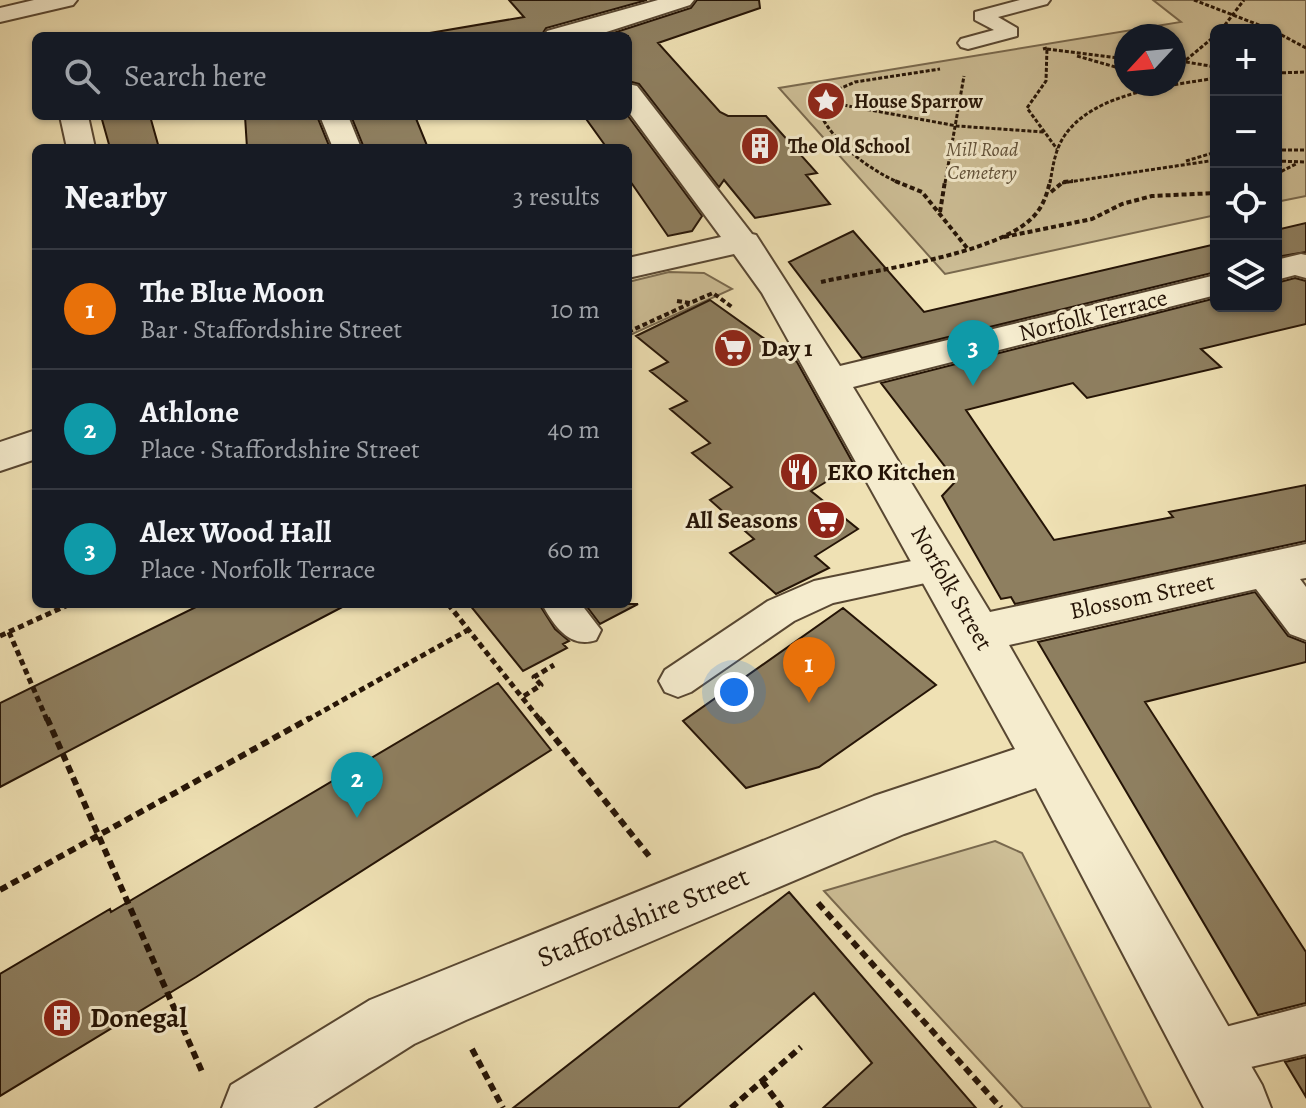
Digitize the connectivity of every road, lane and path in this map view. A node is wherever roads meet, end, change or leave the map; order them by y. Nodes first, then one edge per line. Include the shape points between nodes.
1 (65, 0) edge
2 (682, 0) edge
3 (1041, 0) edge
4 (1194, 0) edge
5 (1244, 0) edge
6 (1013, 3) edge
7 (35, 7) junction
8 (0, 15) edge
9 (1234, 15) junction
10 (1226, 24) edge
11 (1256, 24) edge
12 (55, 30) dead end
13 (589, 32) edge
14 (1010, 32) junction
15 (1282, 35) edge
16 (1210, 40) edge
17 (968, 43) dead end
18 (1047, 48) junction
19 (1306, 48) edge
20 (1034, 51) dead end
21 (1066, 52) junction
22 (1114, 58) edge
23 (1186, 59) edge
24 (1186, 60) edge
25 (966, 66) dead end
26 (1210, 66) edge
27 (951, 68) dead end
28 (1114, 68) edge
29 (1306, 72) edge
30 (1282, 73) edge
31 (1210, 79) edge
32 (1186, 83) edge
33 (1134, 96) edge
34 (632, 97) edge
35 (816, 100) junction
36 (75, 120) edge
37 (336, 120) edge
38 (957, 127) junction
39 (1044, 132) junction
40 (80, 144) edge
41 (345, 144) edge
42 (1057, 149) junction
43 (1282, 150) edge
44 (1306, 150) edge
45 (1210, 153) edge
46 (1210, 161) edge
47 (1282, 162) edge
48 (1306, 162) edge
49 (1297, 163) junction
50 (1178, 165) junction
51 (1282, 171) edge
52 (1051, 192) junction
53 (1210, 193) edge
54 (940, 212) junction
55 (999, 237) junction
56 (745, 242) junction
57 (967, 248) junction
58 (632, 267) edge
59 (1210, 286) edge
60 (669, 299) dead end
61 (783, 300) junction
62 (690, 303) junction
63 (632, 330) edge
64 (831, 380) junction
65 (32, 445) edge
66 (0, 457) edge
67 (1286, 565) edge
68 (941, 568) junction
69 (61, 608) edge
70 (451, 608) edge
71 (1306, 621) edge
72 (468, 630) junction
73 (9, 632) junction
74 (978, 633) junction
75 (0, 636) edge
76 (678, 681) dead end
77 (1049, 761) junction
78 (101, 834) junction
79 (757, 870) junction
80 (0, 890) edge
81 (683, 900) junction
82 (1306, 1030) edge
83 (801, 1047) dead end
84 (1208, 1053) junction
85 (206, 1079) dead end
86 (762, 1081) junction
87 (254, 1108) edge
88 (731, 1108) edge
89 (782, 1108) edge
90 (1001, 1108) edge
91 (1239, 1108) edge

1 - 7 street
2 - 13 street
3 - 6 lane
4 - 9 path
5 - 9 path
6 - 14 lane via 982,16
7 - 8 street
7 - 12 street
9 - 10 path
9 - 11 path
14 - 17 lane
14 - 18 path
15 - 19 path
16 - 23 path
18 - 20 path
18 - 21 path
18 - 39 path via 1049,77 1027,108
21 - 22 path
21 - 28 path
24 - 26 path
25 - 38 path
27 - 35 path via 823,90
29 - 30 path
31 - 32 path
33 - 42 path via 1080,119
34 - 56 street, Norfolk Street
35 - 38 path
35 - 54 path via 819,117 848,148 893,180 922,192
36 - 40 street
37 - 41 street
38 - 39 path
38 - 54 path
39 - 42 path
42 - 52 path
43 - 44 path
45 - 50 path
46 - 50 path
47 - 49 path
48 - 49 path
49 - 51 path
50 - 52 path via 1063,182
52 - 55 path via 1030,221
53 - 55 path via 1152,196 1069,225
54 - 57 path
55 - 57 path
56 - 58 street
56 - 61 street, Norfolk Street
57 - 61 path
59 - 64 street, Norfolk Terrace
60 - 62 path
61 - 62 path via 745,317 713,293
61 - 64 street, Norfolk Street
62 - 63 path
64 - 68 street, Norfolk Street
65 - 66 street
67 - 71 street
67 - 74 street, Blossom Street
68 - 74 street, Norfolk Street
68 - 76 lane via 826,591 781,611
69 - 73 path
70 - 72 path
72 - 78 path
72 - 81 path
73 - 75 path
73 - 78 path
74 - 77 street, Norfolk Street
77 - 79 street, Staffordshire Street via 893,813
77 - 84 street, Norfolk Street
78 - 80 path
78 - 85 path
79 - 81 street, Staffordshire Street
79 - 90 path via 792,874
81 - 87 street, Staffordshire Street via 392,1022
82 - 84 lane
83 - 86 path
84 - 91 street, Norfolk Street
86 - 88 path
86 - 89 path

